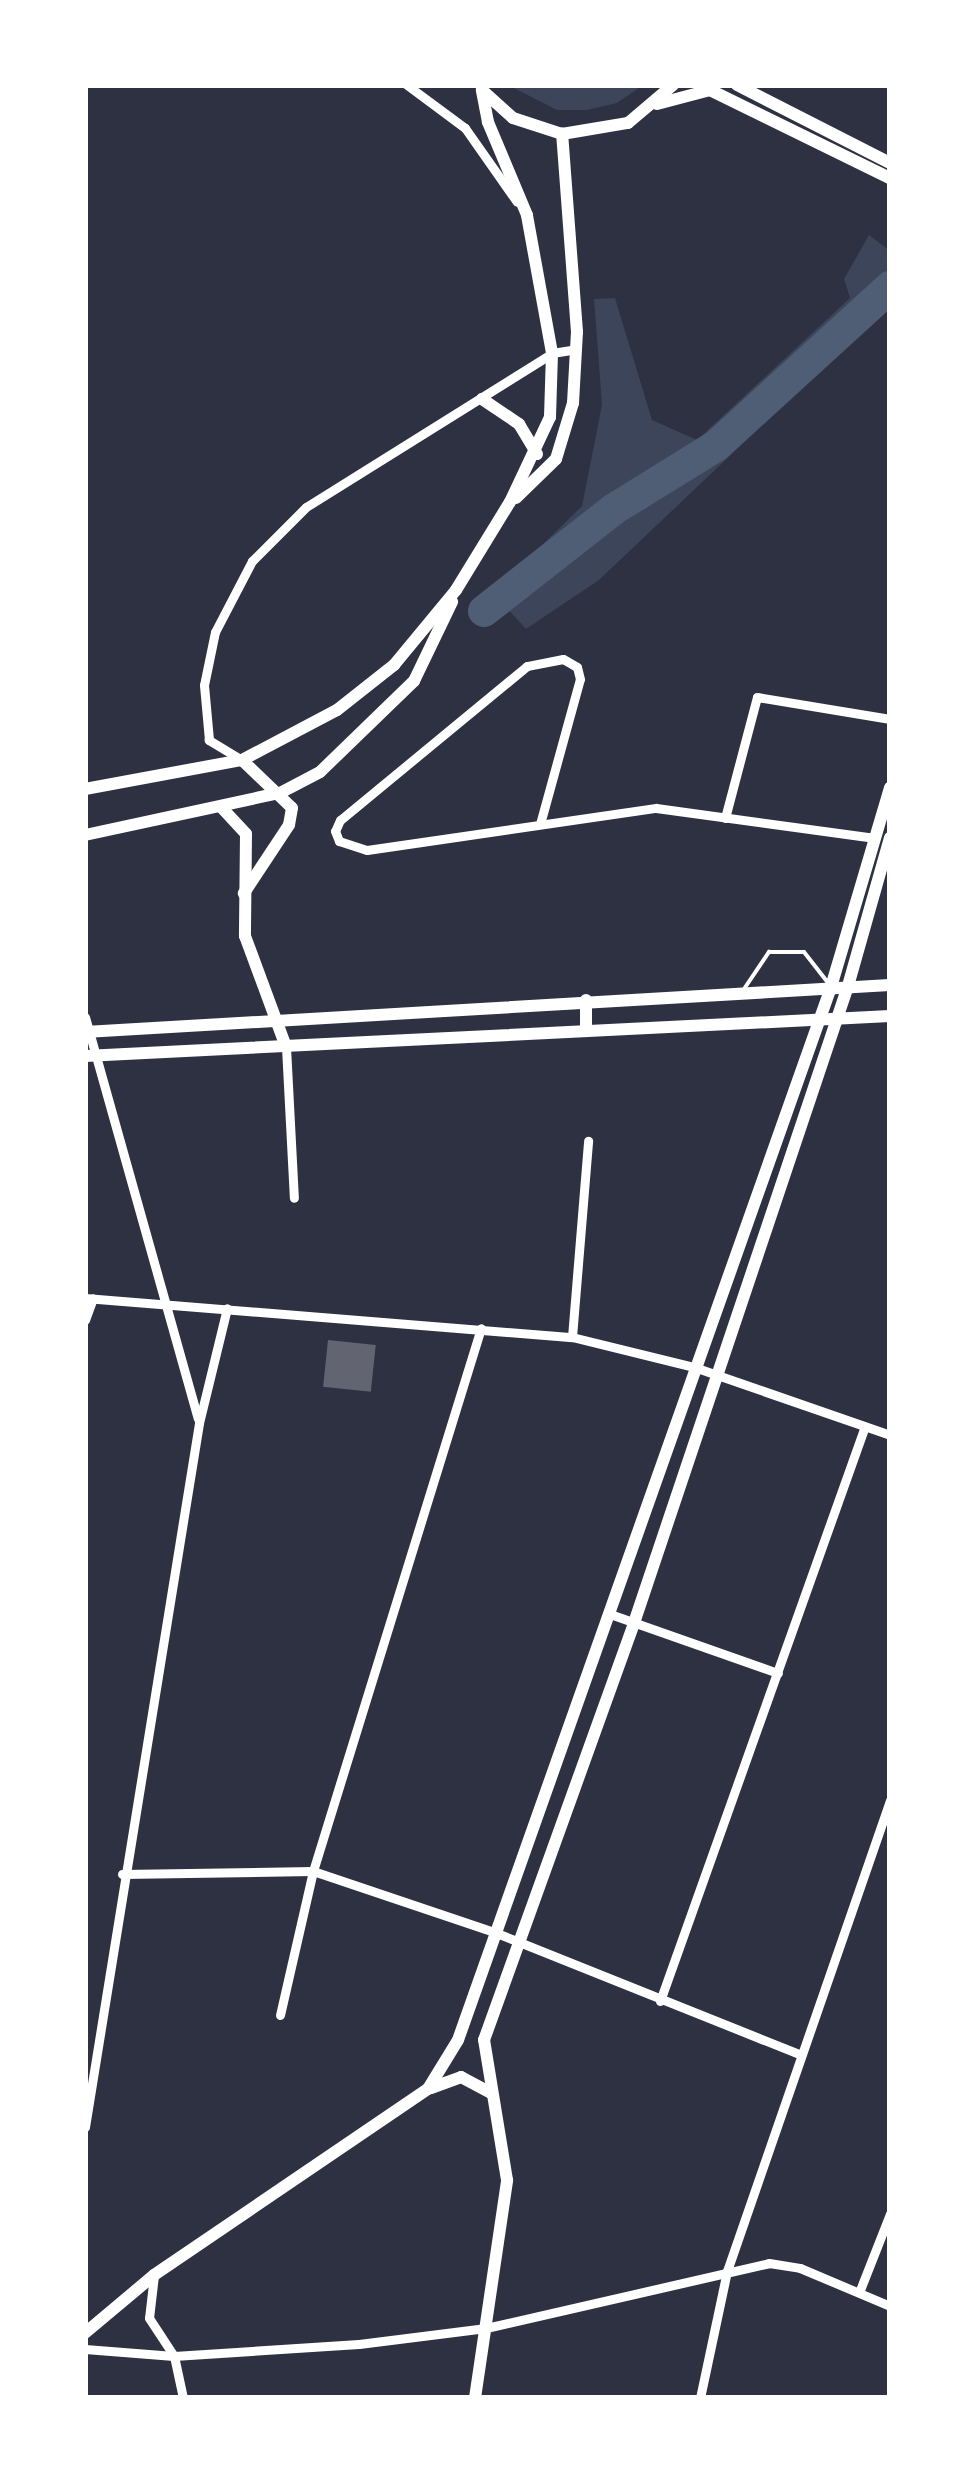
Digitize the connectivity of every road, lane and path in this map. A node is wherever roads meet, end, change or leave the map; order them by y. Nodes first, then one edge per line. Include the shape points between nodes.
1 (407, 85) edge
2 (673, 85) edge
3 (737, 85) edge
4 (480, 88) edge
5 (657, 104) junction
6 (562, 134) junction
7 (890, 164) edge
8 (890, 178) edge
9 (527, 215) junction
10 (576, 349) junction
11 (552, 353) junction
12 (482, 399) junction
13 (537, 454) junction
14 (510, 502) junction
15 (456, 590) junction
16 (890, 719) edge
17 (242, 760) junction
18 (890, 788) edge
19 (85, 789) edge
20 (280, 793) junction
21 (222, 808) junction
22 (724, 818) junction
23 (540, 824) junction
24 (85, 835) edge
25 (875, 838) junction
26 (890, 838) edge
27 (244, 893) junction
28 (890, 984) edge
29 (848, 986) junction
30 (831, 987) junction
31 (744, 990) junction
32 (586, 1000) junction
33 (890, 1016) edge
34 (85, 1017) edge
35 (837, 1017) junction
36 (817, 1021) junction
37 (276, 1022) junction
38 (586, 1030) junction
39 (88, 1032) edge
40 (286, 1047) junction
41 (91, 1056) edge
42 (588, 1142) dead end
43 (294, 1198) dead end
44 (89, 1298) edge
45 (161, 1304) junction
46 (227, 1308) junction
47 (85, 1320) edge
48 (482, 1328) junction
49 (572, 1336) junction
50 (694, 1368) junction
51 (716, 1376) junction
52 (198, 1422) junction
53 (865, 1426) junction
54 (890, 1434) edge
55 (610, 1614) junction
56 (634, 1623) junction
57 (778, 1672) junction
58 (890, 1800) edge
59 (313, 1870) junction
60 (122, 1874) junction
61 (494, 1932) junction
62 (516, 1942) junction
63 (660, 2000) junction
64 (280, 2015) dead end
65 (801, 2055) junction
66 (428, 2089) junction
67 (491, 2093) junction
68 (85, 2124) edge
69 (890, 2214) edge
70 (727, 2270) junction
71 (154, 2275) junction
72 (860, 2290) junction
73 (890, 2306) edge
74 (486, 2328) junction
75 (85, 2333) edge
76 (85, 2349) edge
77 (174, 2356) junction
78 (183, 2398) edge
79 (475, 2398) edge
80 (700, 2398) edge

1 - 9 street via 464,128
2 - 5 main road
3 - 7 main road
4 - 6 main road via 513,118
4 - 9 main road
5 - 6 main road via 628,122
5 - 8 main road via 710,90
6 - 10 main road
9 - 11 main road
10 - 11 street
10 - 14 main road via 560,450 541,480
11 - 12 street
11 - 13 main road via 550,417
12 - 13 main road via 509,413
12 - 17 street via 306,507 252,561 215,632 204,685 209,740
13 - 14 main road
14 - 15 main road
15 - 17 main road via 394,665 357,696 303,732
15 - 20 main road via 438,640 400,699 352,747
16 - 22 street via 758,697
17 - 19 main road
17 - 20 main road
18 - 25 main road
20 - 21 main road
20 - 27 main road via 292,808 289,825
21 - 24 main road
21 - 27 main road via 246,834
22 - 23 street via 656,808
22 - 25 street
23 - 23 street via 580,678 577,667 563,659 527,666 340,820 335,831 339,841 367,850
25 - 30 main road
26 - 29 main road
27 - 37 main road via 245,936
28 - 29 main road
29 - 30 main road
29 - 35 main road
30 - 31 main road
30 - 31 lane via 804,952 768,952
30 - 36 main road
31 - 32 main road
32 - 37 main road
32 - 38 main road
33 - 35 main road
34 - 39 street
35 - 36 main road
35 - 51 main road
36 - 38 main road
36 - 50 main road
37 - 39 main road
37 - 40 main road
38 - 40 main road
39 - 41 street
40 - 41 main road
40 - 43 street
41 - 45 street
42 - 49 street
44 - 45 street
44 - 47 street
45 - 46 street
45 - 52 street
46 - 48 street
46 - 52 street
48 - 49 street
48 - 59 street
49 - 50 street
50 - 51 street
50 - 55 main road
51 - 53 street
51 - 56 main road
52 - 60 street
53 - 54 street
53 - 57 street
55 - 56 street
55 - 61 main road
56 - 57 street
56 - 62 main road
57 - 63 street
58 - 65 street
59 - 60 street
59 - 61 street
59 - 64 street
60 - 68 street
61 - 62 street
61 - 66 main road via 458,2040
62 - 63 street
62 - 67 main road via 484,2040
63 - 65 street
65 - 70 street
66 - 67 main road via 461,2077
66 - 71 main road
67 - 74 main road via 507,2180
69 - 72 street
70 - 72 street via 782,2264
70 - 74 street
70 - 80 street
71 - 75 main road
71 - 77 street via 149,2318
72 - 73 street
74 - 77 street
74 - 79 main road
76 - 77 street
77 - 78 street

